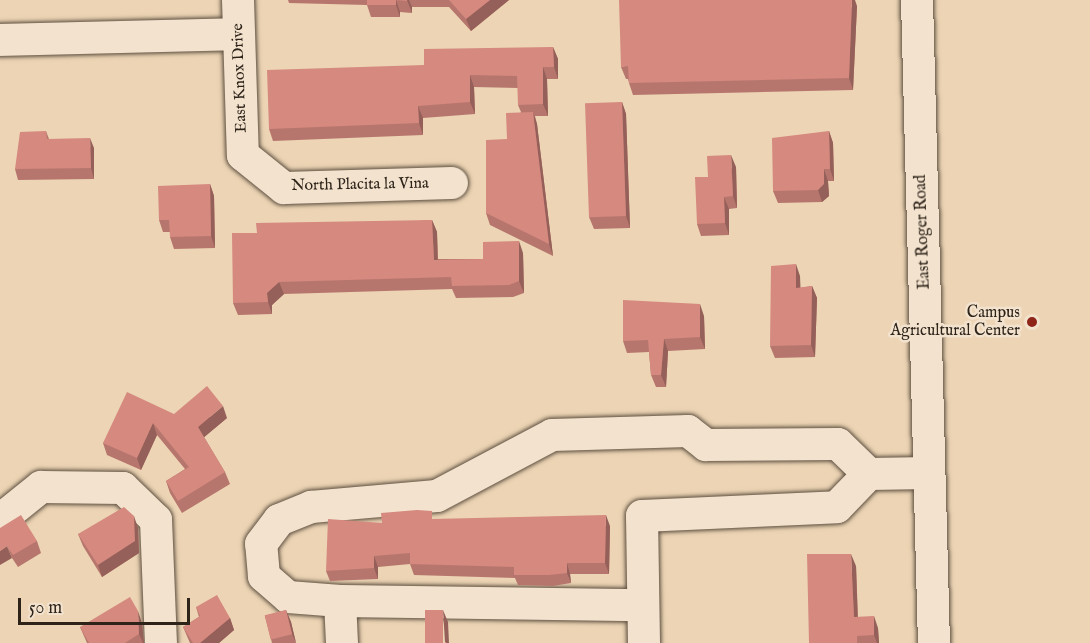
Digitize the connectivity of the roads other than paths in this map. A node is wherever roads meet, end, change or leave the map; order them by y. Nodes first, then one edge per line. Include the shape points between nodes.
1 (238, 0) edge
2 (917, 0) edge
3 (238, 34) junction
4 (0, 40) edge
5 (243, 155) joint
6 (452, 183) dead end
7 (929, 473) junction
8 (869, 474) junction
9 (0, 520) edge
10 (340, 601) junction
11 (643, 606) junction
12 (161, 643) edge
13 (342, 643) edge
14 (644, 643) edge
15 (934, 643) edge

1 - 3 street, East Knox Drive
2 - 7 street, East Roger Road
3 - 4 street
3 - 5 street, East Knox Drive
5 - 6 street, North Placita la Vina via 284,188
7 - 8 street
7 - 15 street, East Roger Road
8 - 10 street via 838,444 706,445 688,431 552,435 437,496 311,507 279,520 261,544 264,576 288,597
8 - 11 street via 837,507 642,516
9 - 12 street via 41,487 123,488 156,520
10 - 11 street
10 - 13 street
11 - 14 street

